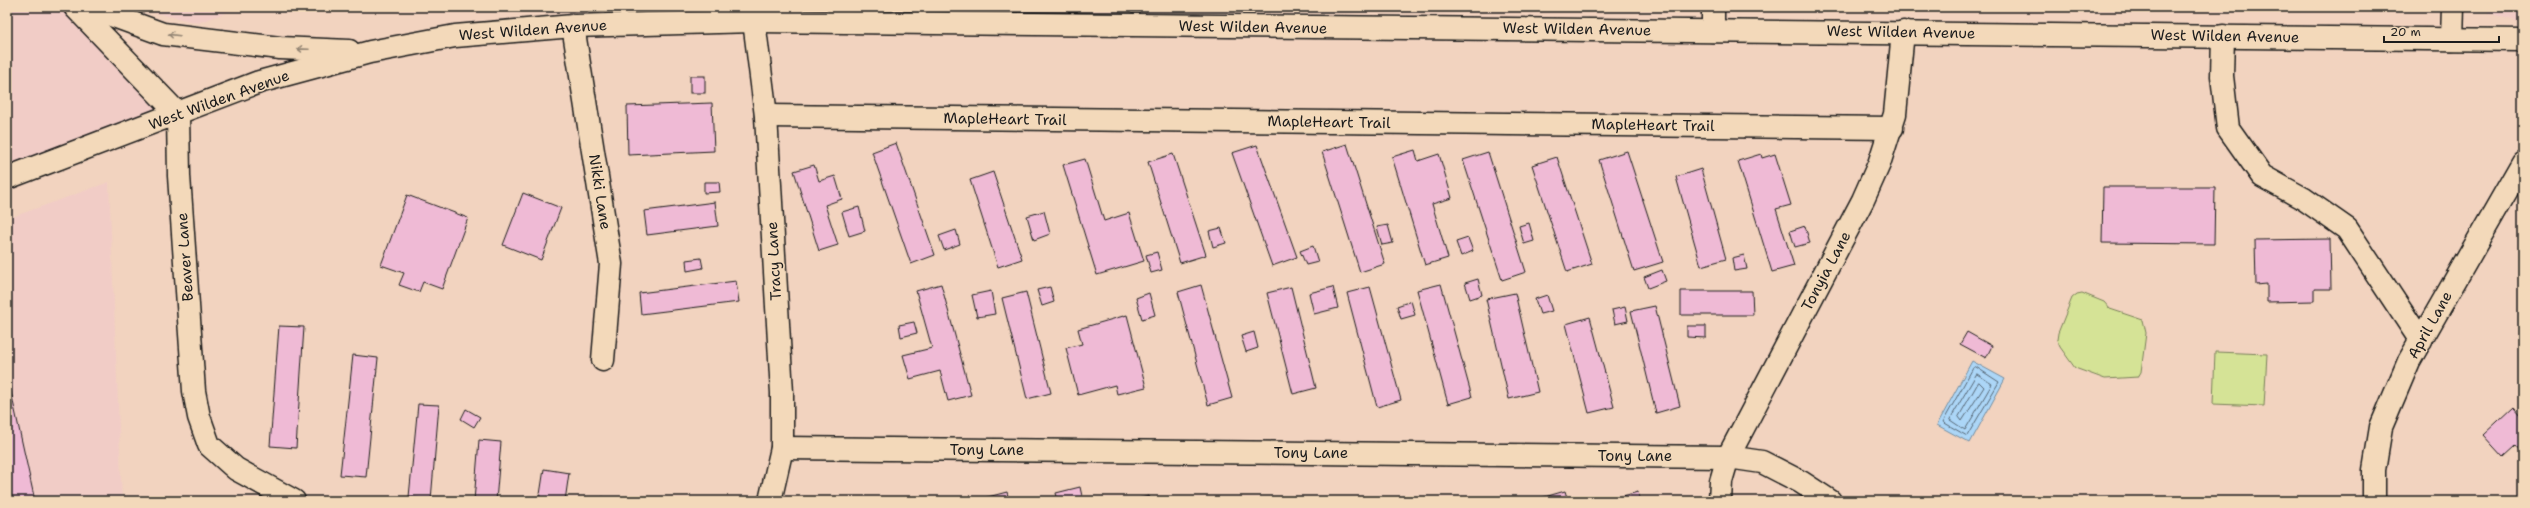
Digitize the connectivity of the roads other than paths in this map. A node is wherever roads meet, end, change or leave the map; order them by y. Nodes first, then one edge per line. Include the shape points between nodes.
1 (75, 7) edge
2 (89, 7) edge
3 (1713, 7) edge
4 (2453, 7) edge
5 (754, 14) edge
6 (947, 15) edge
7 (574, 26) junction
8 (1713, 31) junction
9 (1903, 32) junction
10 (2223, 36) junction
11 (2452, 39) junction
12 (2523, 40) edge
13 (370, 52) junction
14 (178, 114) junction
15 (766, 116) junction
16 (1892, 128) junction
17 (2523, 162) edge
18 (7, 178) edge
19 (2421, 341) junction
20 (603, 360) dead end
21 (782, 448) junction
22 (1728, 456) junction
23 (294, 501) edge
24 (770, 501) edge
25 (1720, 501) edge
26 (1830, 501) edge
27 (2374, 501) edge

1 - 14 street
13 -> 2 street via 280,48 163,34
3 - 8 street
4 - 11 street
5 - 6 street, West Wilden Avenue
5 - 7 street, West Wilden Avenue
5 - 15 street, Tracy Lane
6 - 8 street, West Wilden Avenue
7 - 13 street, West Wilden Avenue via 455,36
7 - 20 street, Nikki Lane via 611,264
8 - 9 street, West Wilden Avenue
9 - 10 street, West Wilden Avenue
9 - 16 street, Tonyia Lane via 1898,100
10 - 11 street, West Wilden Avenue
10 - 19 street via 2222,76 2228,128 2262,176 2304,199 2347,229
11 - 12 street, West Wilden Avenue
13 - 14 street, West Wilden Avenue via 259,82
14 - 18 street, West Wilden Avenue
14 - 23 street, Beaver Lane via 179,176 194,391 200,417 209,445 214,450 236,469
15 - 16 street, MapleHeart Trail
15 - 21 street, Tracy Lane via 782,393
16 - 22 street, Tonyia Lane via 1863,200
17 - 19 street, April Lane
19 - 27 street, April Lane via 2409,361 2381,427 2374,470
21 - 22 street, Tony Lane
21 - 24 street, Tracy Lane
22 - 25 street, Tonyia Lane via 1721,481
22 - 26 street, Tony Lane via 1762,462 1801,482

